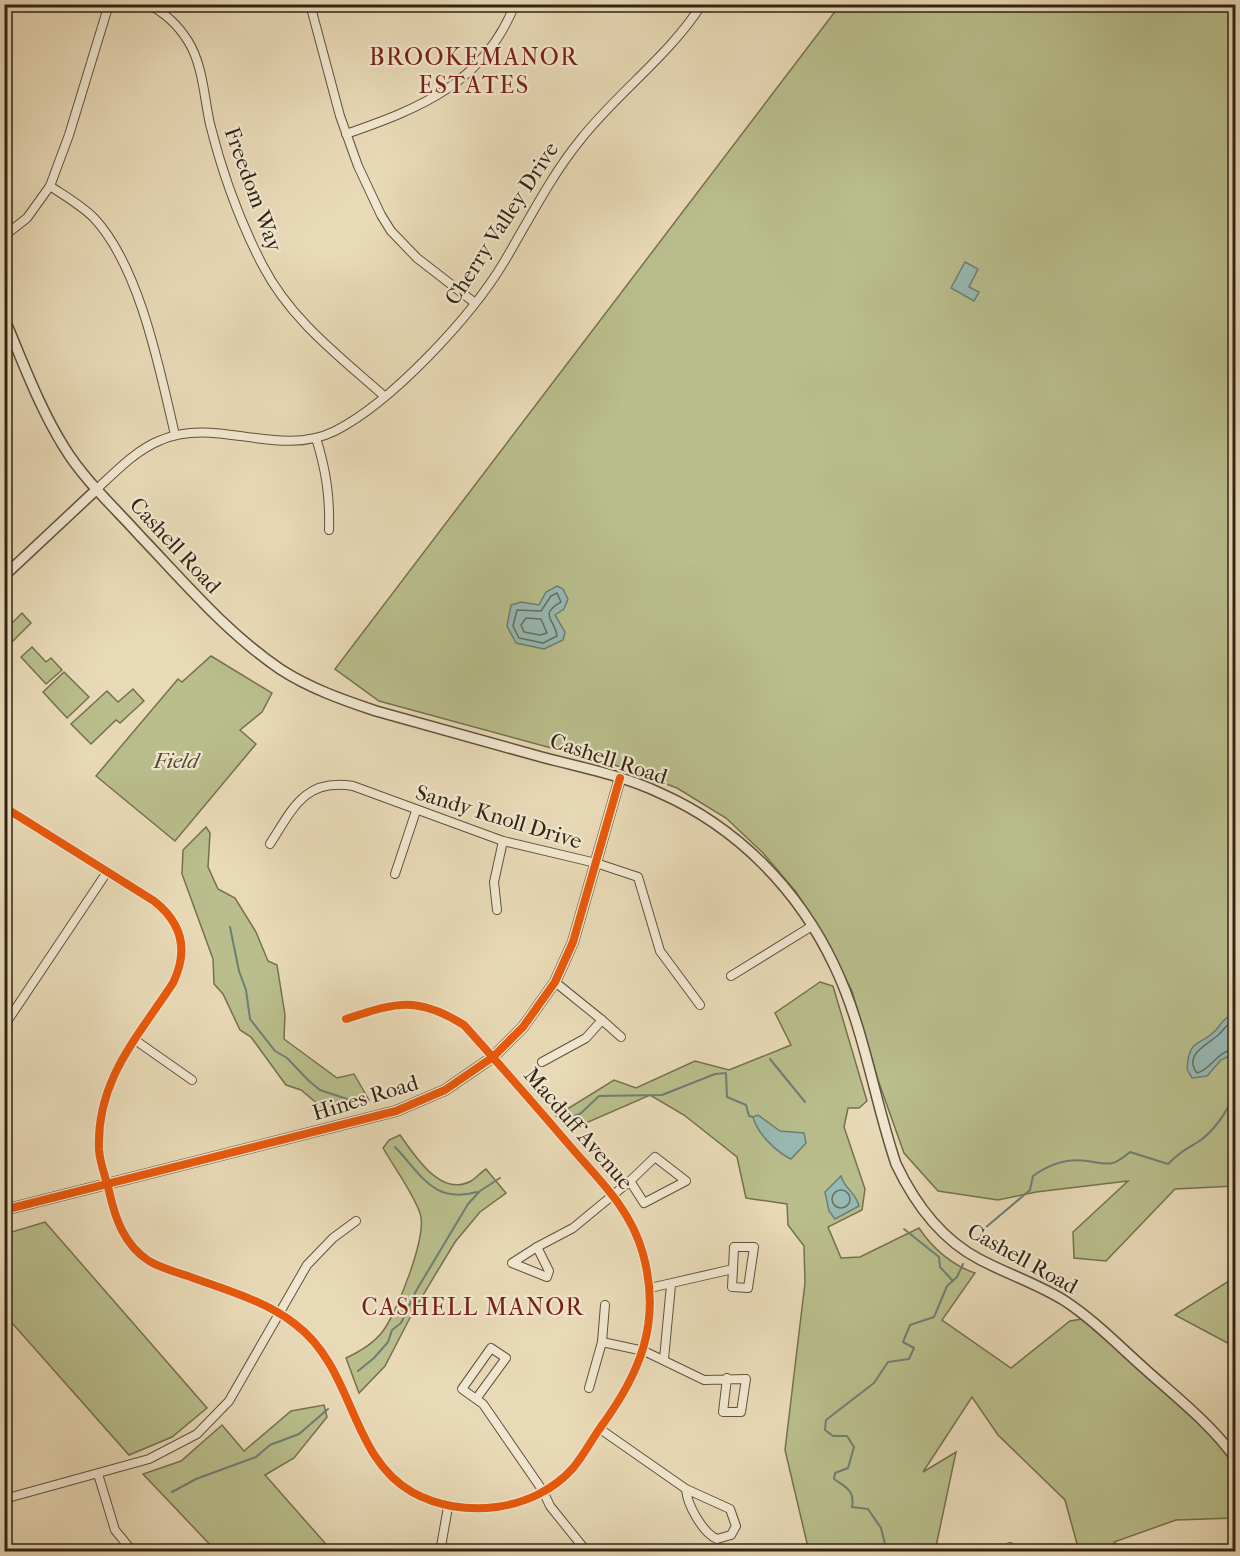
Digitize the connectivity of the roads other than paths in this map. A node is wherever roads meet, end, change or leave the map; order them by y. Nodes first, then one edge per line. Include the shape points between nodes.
1 (109, 4) edge
2 (147, 4) edge
3 (310, 4) edge
4 (515, 4) edge
5 (702, 4) edge
6 (346, 134) junction
7 (50, 186) junction
8 (4, 236) edge
9 (475, 303) junction
10 (4, 318) edge
11 (384, 396) junction
12 (176, 435) junction
13 (316, 438) junction
14 (97, 489) junction
15 (328, 530) dead end
16 (4, 576) edge
17 (620, 778) junction
18 (4, 807) edge
19 (416, 811) junction
20 (503, 841) junction
21 (270, 843) dead end
22 (596, 863) junction
23 (107, 872) junction
24 (395, 874) dead end
25 (497, 910) dead end
26 (812, 926) junction
27 (731, 976) dead end
28 (555, 982) junction
29 (700, 1005) dead end
30 (346, 1019) dead end
31 (602, 1020) junction
32 (4, 1026) edge
33 (621, 1036) dead end
34 (135, 1040) junction
35 (493, 1057) junction
36 (543, 1062) dead end
37 (192, 1080) dead end
38 (630, 1180) junction
39 (107, 1184) junction
40 (612, 1193) junction
41 (4, 1210) edge
42 (356, 1221) dead end
43 (537, 1247) junction
44 (733, 1269) junction
45 (670, 1285) junction
46 (650, 1288) junction
47 (605, 1305) dead end
48 (280, 1313) junction
49 (602, 1342) junction
50 (644, 1351) junction
51 (663, 1359) junction
52 (726, 1378) junction
53 (589, 1388) dead end
54 (476, 1399) junction
55 (600, 1429) junction
56 (1236, 1459) edge
57 (98, 1474) junction
58 (686, 1489) junction
59 (543, 1491) junction
60 (4, 1499) edge
61 (448, 1507) junction
62 (133, 1551) edge
63 (440, 1551) edge
64 (587, 1551) edge

1 - 7 street
2 - 11 street, Freedom Way via 172,21 197,61 224,170 264,267 310,330
3 - 6 street
4 - 6 street via 505,31 489,54 463,77 423,104
5 - 9 street, Cherry Valley Drive via 679,38 566,158
6 - 9 street via 372,199 391,231 417,258
7 - 8 street via 27,218
7 - 12 street via 93,217 119,256 150,332
9 - 11 street, Cherry Valley Drive via 434,350
10 - 14 street, Cashell Road via 46,416 66,450
11 - 13 street, Cherry Valley Drive via 348,423
12 - 13 street, Cherry Valley Drive via 210,434 281,443
12 - 14 street, Cherry Valley Drive via 143,450
13 - 15 street via 328,476
14 - 16 street, Cherry Valley Drive
14 - 17 street, Cashell Road via 241,640 282,669 332,695 376,711
17 - 22 street, Hines Road
17 - 26 street, Cashell Road via 660,793 709,819 790,892
18 - 23 street, Macduff Avenue
19 - 20 street, Sandy Knoll Drive
19 - 21 street, Sandy Knoll Drive via 353,786 323,785 298,801
19 - 24 street
20 - 22 street, Sandy Knoll Drive
20 - 25 street via 494,882
22 - 28 street, Hines Road via 573,942
22 - 29 street, Sandy Knoll Drive via 638,877 660,951
23 - 32 street
23 - 34 street, Macduff Avenue via 167,911 182,941 181,966
26 - 27 street
26 - 56 street, Cashell Road via 849,1003 896,1164 931,1220 948,1238 977,1258 1063,1300 1088,1318 1212,1429
28 - 31 street
28 - 35 street, Hines Road via 523,1027
30 - 35 street, Macduff Avenue via 396,1003 433,1008 464,1025
31 - 33 street
31 - 36 street via 586,1038
34 - 37 street
34 - 39 street, Macduff Avenue via 112,1076 100,1110 99,1149
35 - 39 street, Hines Road via 445,1090 396,1112
35 - 40 street, Macduff Avenue
38 - 38 street via 644,1203 686,1181 655,1157
38 - 40 street
39 - 41 street, Hines Road
39 - 48 street, Macduff Avenue via 122,1232 148,1260
40 - 43 street via 573,1228
40 - 46 street, Macduff Avenue via 635,1230
42 - 48 street via 307,1265
43 - 43 street via 512,1263 547,1277 549,1271
44 - 44 street via 732,1287 748,1288 754,1248 734,1247
44 - 45 street
45 - 46 street
45 - 51 street
46 - 50 street, Macduff Avenue
47 - 49 street
48 - 57 street via 229,1401 196,1434 149,1459
48 - 61 street, Macduff Avenue via 327,1355 364,1438 384,1468 411,1492
49 - 50 street
49 - 53 street
50 - 51 street
50 - 55 street, Macduff Avenue via 628,1388
51 - 52 street via 704,1380
52 - 52 street via 746,1379 741,1412 723,1412
54 - 54 street via 462,1389 491,1348 506,1358
54 - 59 street
55 - 58 street
55 - 59 street, Macduff Avenue via 571,1470
57 - 60 street
57 - 62 street via 115,1530
58 - 58 street via 688,1501 708,1534 717,1539 731,1535 736,1526 730,1509
59 - 61 street, Macduff Avenue via 495,1507
59 - 64 street via 550,1506
61 - 63 street

